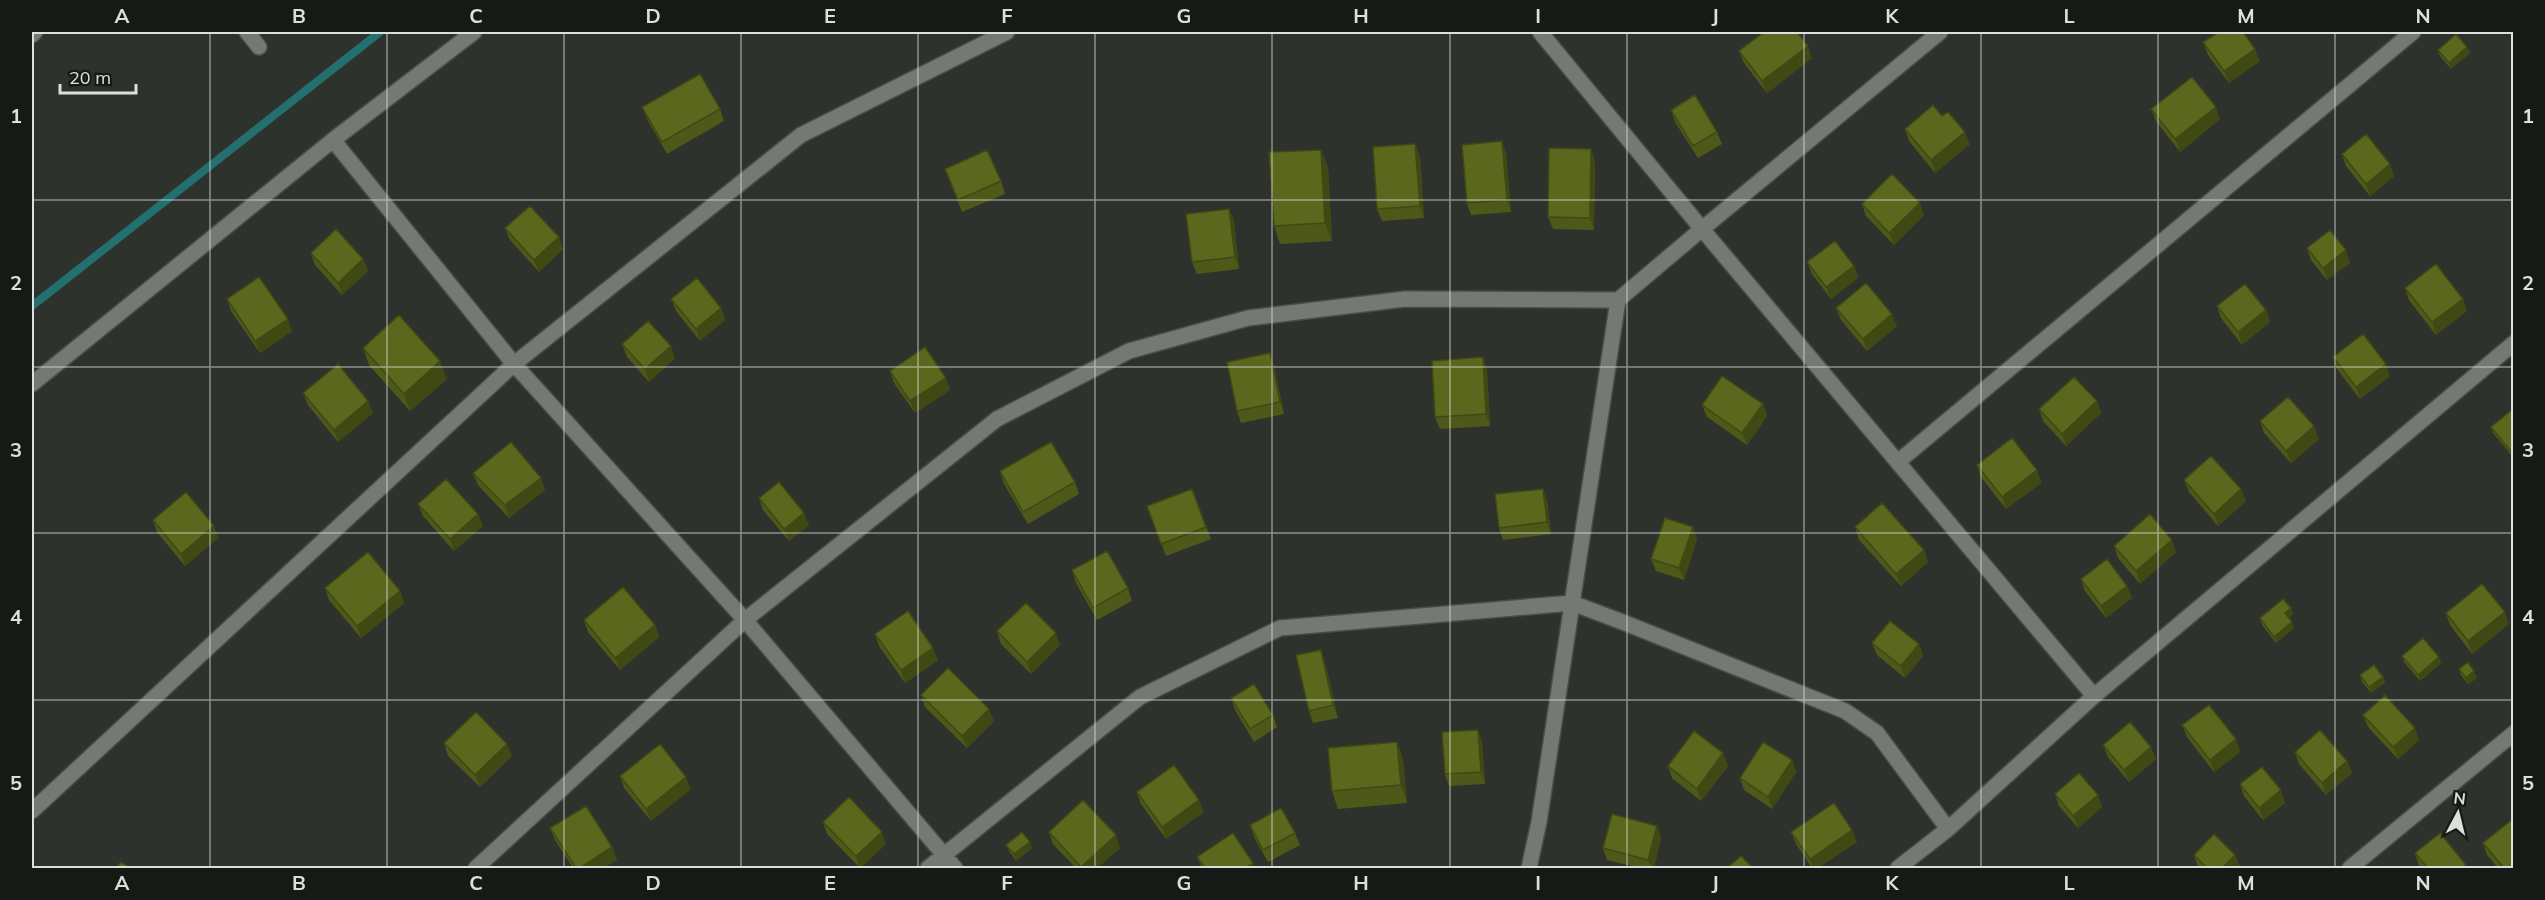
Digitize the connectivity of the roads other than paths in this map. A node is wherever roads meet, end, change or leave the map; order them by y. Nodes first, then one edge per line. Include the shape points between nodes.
1 (35, 32) edge
2 (247, 32) edge
3 (474, 32) edge
4 (1007, 32) edge
5 (1540, 32) edge
6 (1940, 32) edge
7 (2413, 32) edge
8 (32, 35) edge
9 (259, 46) dead end
10 (333, 140) junction
11 (1702, 229) junction
12 (1618, 300) junction
13 (2514, 343) edge
14 (514, 364) junction
15 (32, 384) edge
16 (1899, 461) junction
17 (1572, 603) junction
18 (745, 620) junction
19 (2094, 696) junction
20 (2514, 733) edge
21 (32, 811) edge
22 (1948, 829) junction
23 (943, 855) junction
24 (476, 868) edge
25 (928, 868) edge
26 (955, 868) edge
27 (1529, 868) edge
28 (1898, 868) edge
29 (2350, 868) edge

1 - 8 lane
2 - 9 lane
3 - 10 lane
4 - 14 lane via 801,135
5 - 11 lane
6 - 11 lane
7 - 16 lane
10 - 14 lane
10 - 15 lane
11 - 12 lane
11 - 16 lane
12 - 17 lane
12 - 18 lane via 1405,299 1248,318 1129,351 997,419
13 - 19 lane
14 - 18 lane
14 - 21 lane
16 - 19 lane
17 - 22 lane via 1845,711 1877,733
17 - 23 lane via 1280,628 1140,697
17 - 27 lane
18 - 23 lane
18 - 24 lane
19 - 22 lane
20 - 29 lane
22 - 28 lane
23 - 25 lane
23 - 26 lane

